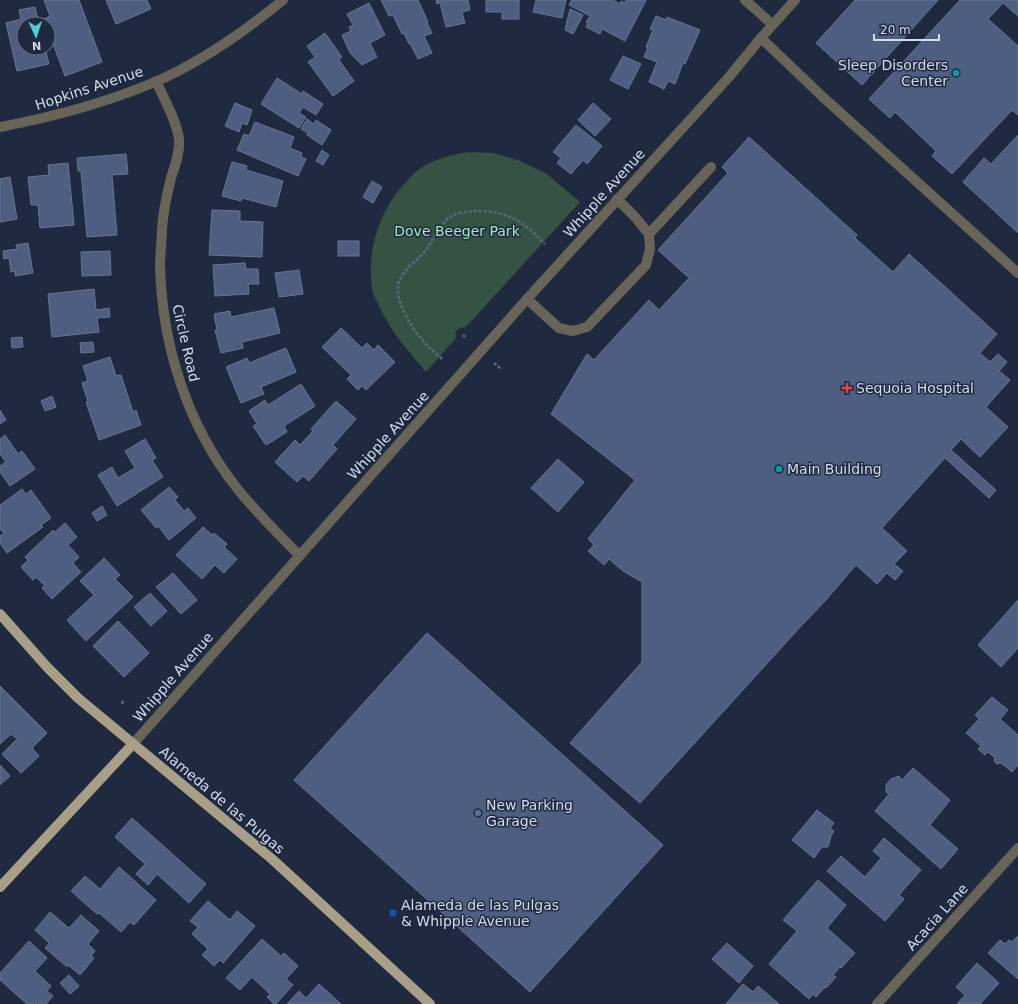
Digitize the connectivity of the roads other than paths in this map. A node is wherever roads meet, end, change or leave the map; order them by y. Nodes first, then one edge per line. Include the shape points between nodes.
1 (283, 0) edge
2 (745, 0) edge
3 (796, 0) edge
4 (772, 24) junction
5 (761, 38) junction
6 (156, 81) junction
7 (0, 127) edge
8 (712, 167) dead end
9 (617, 200) junction
10 (650, 234) junction
11 (1018, 273) edge
12 (527, 299) junction
13 (299, 555) junction
14 (0, 614) edge
15 (133, 744) junction
16 (1018, 848) edge
17 (0, 888) edge
18 (430, 1004) edge
19 (877, 1004) edge

1 - 6 street, Hopkins Avenue via 257,22 190,64
2 - 4 street
3 - 4 street, Whipple Avenue
4 - 5 street, Whipple Avenue
5 - 9 street, Whipple Avenue via 730,77
5 - 11 street
6 - 7 street, Hopkins Avenue via 70,111
6 - 13 street, Circle Road via 175,122 179,140 162,226 160,263 162,302 178,376 192,414 210,450 235,486
8 - 10 street
9 - 10 street
9 - 12 street, Whipple Avenue
10 - 12 street via 646,265 587,327 573,330 559,328
12 - 13 street, Whipple Avenue
13 - 15 street, Whipple Avenue
14 - 15 main road, Alameda de las Pulgas via 78,698
15 - 17 main road, Whipple Avenue
15 - 18 main road, Alameda de las Pulgas via 272,859
16 - 19 street, Acacia Lane

